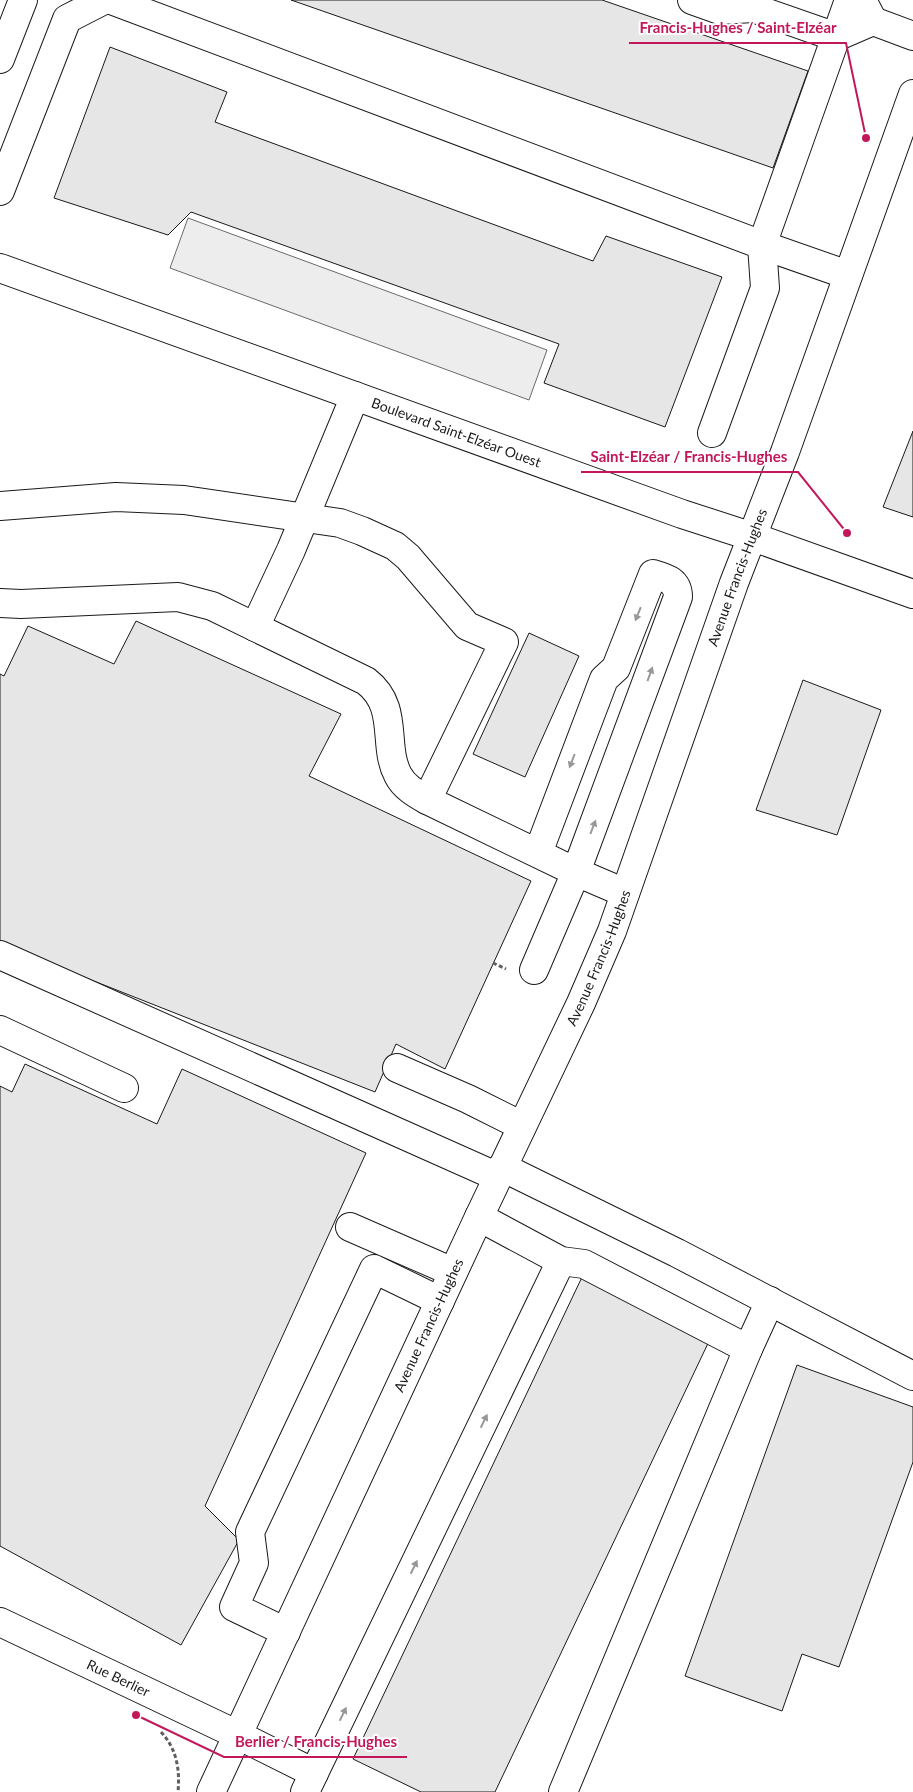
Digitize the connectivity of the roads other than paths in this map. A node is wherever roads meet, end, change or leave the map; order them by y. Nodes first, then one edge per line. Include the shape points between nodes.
1 (23, 0) edge
2 (104, 0) edge
3 (111, 0) edge
4 (692, 0) edge
5 (849, 0) edge
6 (867, 10) edge
7 (836, 36) junction
8 (913, 36) edge
9 (0, 59) edge
10 (913, 94) edge
11 (903, 152) edge
12 (0, 191) edge
13 (762, 245) junction
14 (0, 268) edge
15 (848, 275) junction
16 (355, 396) junction
17 (712, 433) dead end
18 (0, 506) edge
19 (305, 518) junction
20 (753, 537) junction
21 (913, 594) edge
22 (0, 603) edge
23 (255, 627) junction
24 (427, 800) junction
25 (538, 853) junction
26 (576, 872) junction
27 (625, 893) junction
28 (0, 956) edge
29 (534, 970) dead end
30 (0, 1030) edge
31 (397, 1068) dead end
32 (124, 1088) dead end
33 (522, 1126) junction
34 (500, 1172) junction
35 (479, 1217) junction
36 (350, 1227) dead end
37 (416, 1256) junction
38 (561, 1261) junction
39 (454, 1272) junction
40 (403, 1283) junction
41 (440, 1301) junction
42 (770, 1302) junction
43 (748, 1349) junction
44 (913, 1376) edge
45 (0, 1622) edge
46 (286, 1632) junction
47 (238, 1735) junction
48 (310, 1783) edge
49 (212, 1792) edge
50 (563, 1792) edge

1 - 9 street
2 - 12 street via 67,19
3 - 13 street
4 - 7 street via 720,10 753,8
5 - 7 street
6 - 7 street
6 - 8 street
7 - 13 street
10 - 11 street, Avenue Francis-Hughes
11 - 15 street, Avenue Francis-Hughes
13 - 15 street
13 - 17 street via 765,288
14 - 16 street, Boulevard Saint-Elzéar Ouest
15 - 20 street, Avenue Francis-Hughes
16 - 19 street
16 - 20 street, Boulevard Saint-Elzéar Ouest
18 - 19 street via 116,497 184,500
19 - 23 street
19 - 24 street via 340,523 394,546 408,556 467,626 504,642
20 - 21 street, Boulevard Saint-Elzéar Ouest
20 - 27 street, Avenue Francis-Hughes
22 - 23 street via 178,597 212,606
23 - 24 street via 373,687 386,712 398,775 413,792
24 - 25 street
25 - 26 street
26 -> 25 street via 678,597 674,583 667,578 653,574 616,668 604,679
26 - 27 street
26 - 29 street
27 - 33 street, Avenue Francis-Hughes via 584,995
28 - 34 street
30 - 32 street
31 - 33 street
33 - 34 street, Avenue Francis-Hughes
34 - 35 street, Avenue Francis-Hughes
34 - 42 street
35 - 38 street
35 - 39 street, Avenue Francis-Hughes
36 - 37 street
37 - 39 street
37 - 40 street
38 - 43 street via 584,1264
48 -> 38 street
39 - 41 street, Avenue Francis-Hughes
40 - 41 street
40 - 46 street via 374,1269 250,1532 254,1563 234,1607
41 - 46 street, Avenue Francis-Hughes
42 - 43 street
42 - 44 street
43 - 50 street
45 - 47 street, Rue Berlier
46 - 47 street, Avenue Francis-Hughes
47 - 48 street, Rue Berlier
47 - 49 street, Avenue Francis-Hughes

